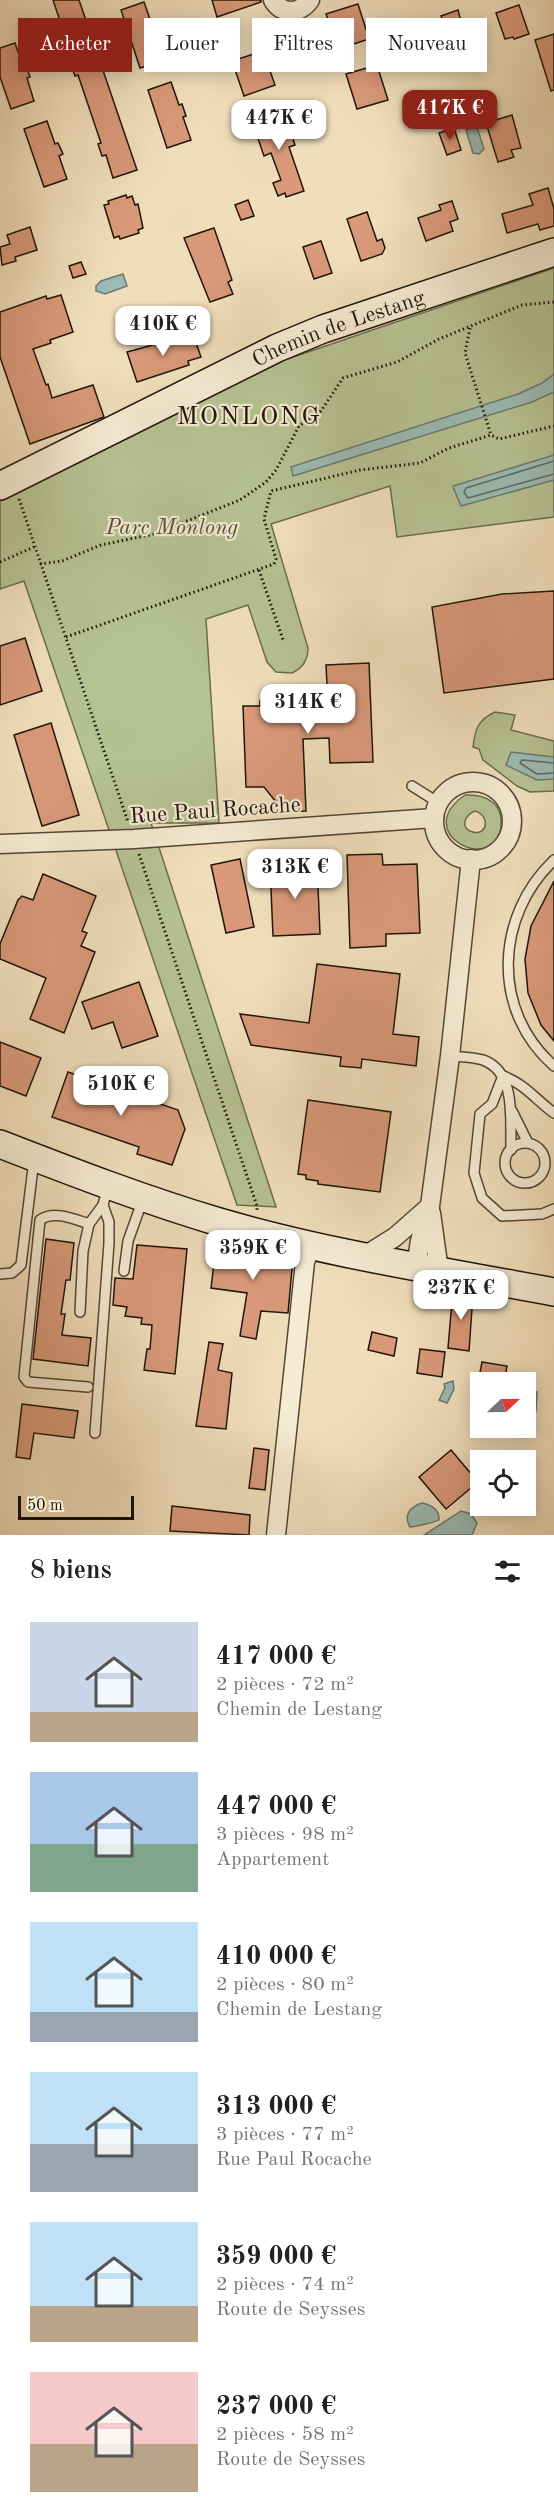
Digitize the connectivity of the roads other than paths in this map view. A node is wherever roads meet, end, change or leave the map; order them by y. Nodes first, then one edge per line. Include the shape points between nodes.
1 (273, 0) edge
2 (310, 0) edge
3 (554, 252) edge
4 (0, 486) edge
5 (412, 786) dead end
6 (436, 811) junction
7 (0, 844) edge
8 (471, 860) junction
9 (554, 860) edge
10 (450, 1056) junction
11 (554, 1066) edge
12 (503, 1076) junction
13 (510, 1109) junction
14 (554, 1113) edge
15 (528, 1143) junction
16 (0, 1144) edge
17 (511, 1150) junction
18 (35, 1157) junction
19 (105, 1194) junction
20 (144, 1197) junction
21 (430, 1206) junction
22 (554, 1209) edge
23 (89, 1224) junction
24 (310, 1246) junction
25 (363, 1257) junction
26 (427, 1268) junction
27 (124, 1271) dead end
28 (0, 1274) edge
29 (554, 1292) edge
30 (80, 1312) dead end
31 (88, 1387) dead end
32 (95, 1433) dead end
33 (276, 1532) edge

1 - 2 street via 281,9 295,11
3 - 4 street, Chemin de Lestang via 323,328
5 - 6 lane
6 - 7 street, Rue Paul Rocache via 134,839
6 - 8 street via 435,832 441,844 451,854
6 - 8 street via 450,788 469,782 495,788 505,797 512,810 513,824 506,843 484,859
8 - 10 street
9 - 11 lane via 530,887 512,925 507,972 517,1016 541,1055
10 - 12 lane via 484,1061
10 - 21 street
12 - 13 lane
12 - 14 lane via 520,1082
12 - 22 lane via 492,1104 480,1114 474,1173 482,1198 502,1216 542,1214
13 - 15 lane
13 - 17 lane
15 - 17 lane
15 - 17 lane via 540,1150 545,1163 541,1176 529,1183 516,1181 507,1171 506,1157
16 - 18 street
18 - 19 street
18 - 28 lane via 21,1265 12,1273
19 - 20 street
19 - 23 lane
19 - 32 lane via 109,1243
20 - 24 street
20 - 27 lane via 128,1241
21 - 25 street via 395,1237
21 - 26 street via 420,1241
23 - 30 lane
23 - 31 lane via 61,1216 40,1220 24,1377 27,1382
24 - 25 street
24 - 33 street
25 - 26 street
26 - 29 street

